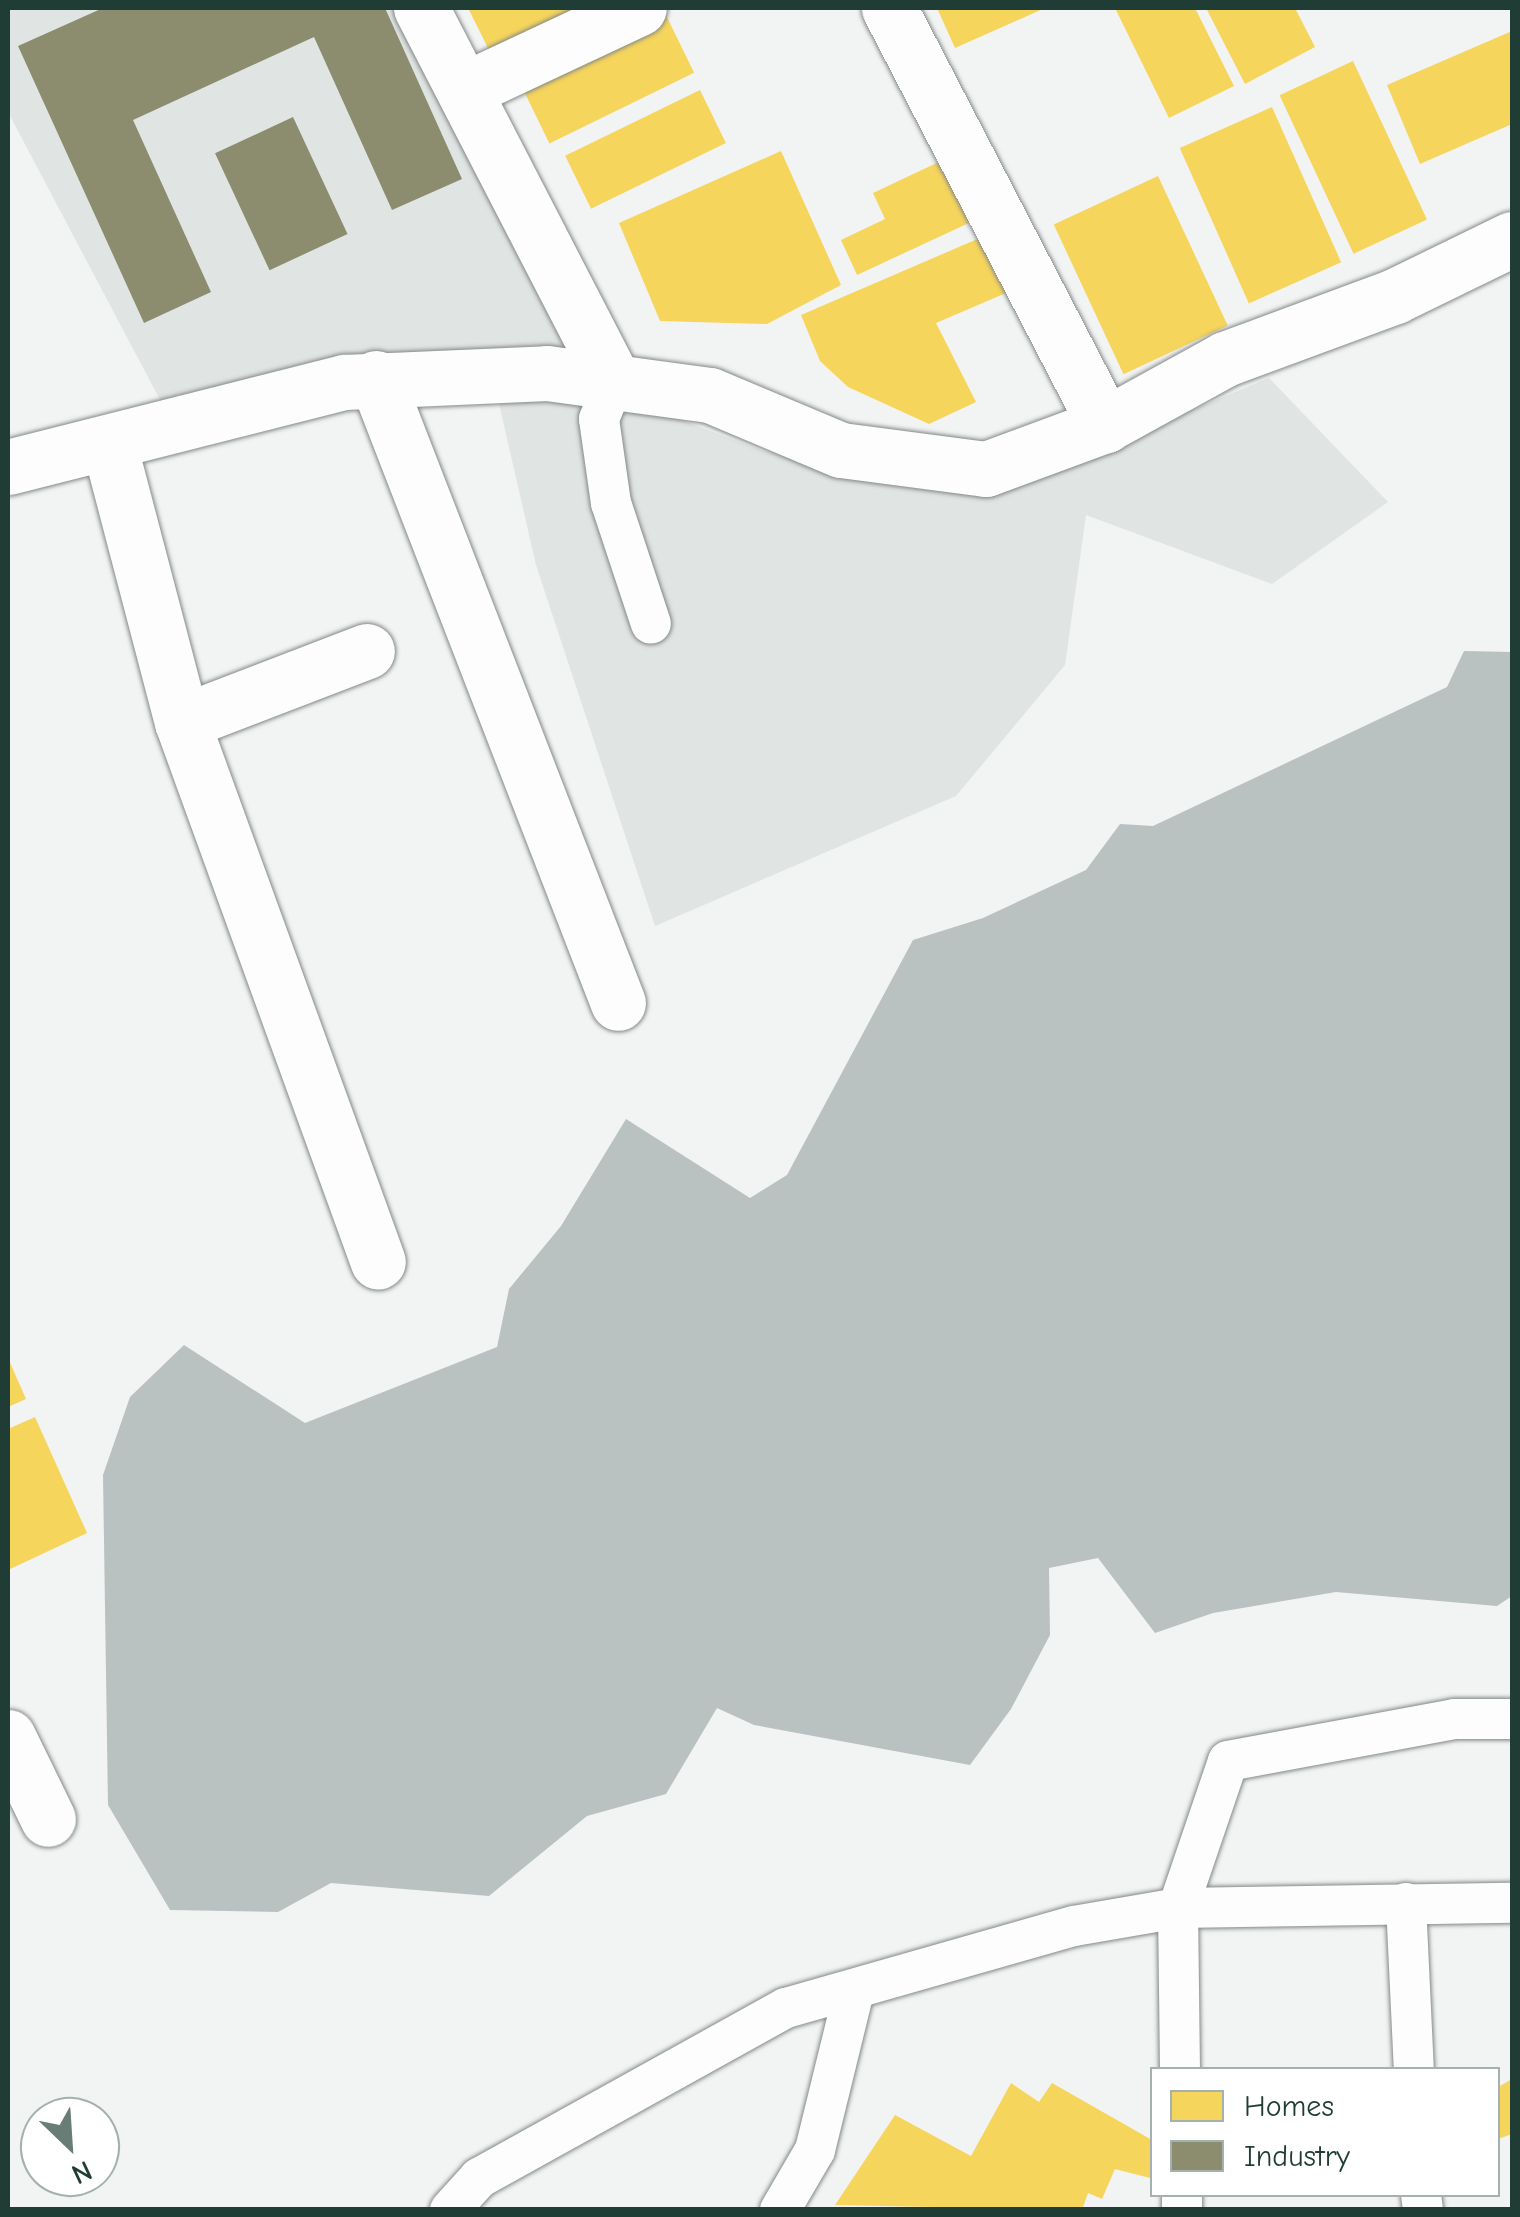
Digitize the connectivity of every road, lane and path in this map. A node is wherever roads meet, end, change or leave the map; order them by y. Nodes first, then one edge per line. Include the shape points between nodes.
1 (421, 8) edge
2 (640, 8) edge
3 (888, 8) edge
4 (464, 90) junction
5 (1512, 239) edge
6 (376, 378) junction
7 (614, 382) junction
8 (1105, 426) junction
9 (109, 444) junction
10 (8, 467) edge
11 (651, 624) dead end
12 (367, 651) dead end
13 (182, 722) junction
14 (618, 1003) dead end
15 (378, 1262) dead end
16 (1512, 1719) edge
17 (8, 1737) edge
18 (48, 1819) dead end
19 (1406, 1903) junction
20 (1512, 1903) edge
21 (1178, 1908) junction
22 (854, 1991) junction
23 (1180, 2067) edge
24 (1414, 2067) edge
25 (450, 2210) edge
26 (780, 2210) edge

1 - 4 street
2 - 4 street
3 - 8 street
4 - 7 street
5 - 8 street via 1395,296 1225,359
6 - 7 street via 547,373
6 - 9 street
6 - 14 street
7 - 8 street via 710,395 842,450 986,469
7 - 11 lane via 599,418 610,504
9 - 10 street
9 - 13 street
12 - 13 street
13 - 15 street
16 - 21 lane via 1454,1719 1228,1761
17 - 18 street
19 - 20 lane
19 - 21 lane
19 - 24 lane
21 - 22 lane via 1074,1926
21 - 23 lane
22 - 25 lane via 786,2008 479,2178
22 - 26 lane via 815,2150

